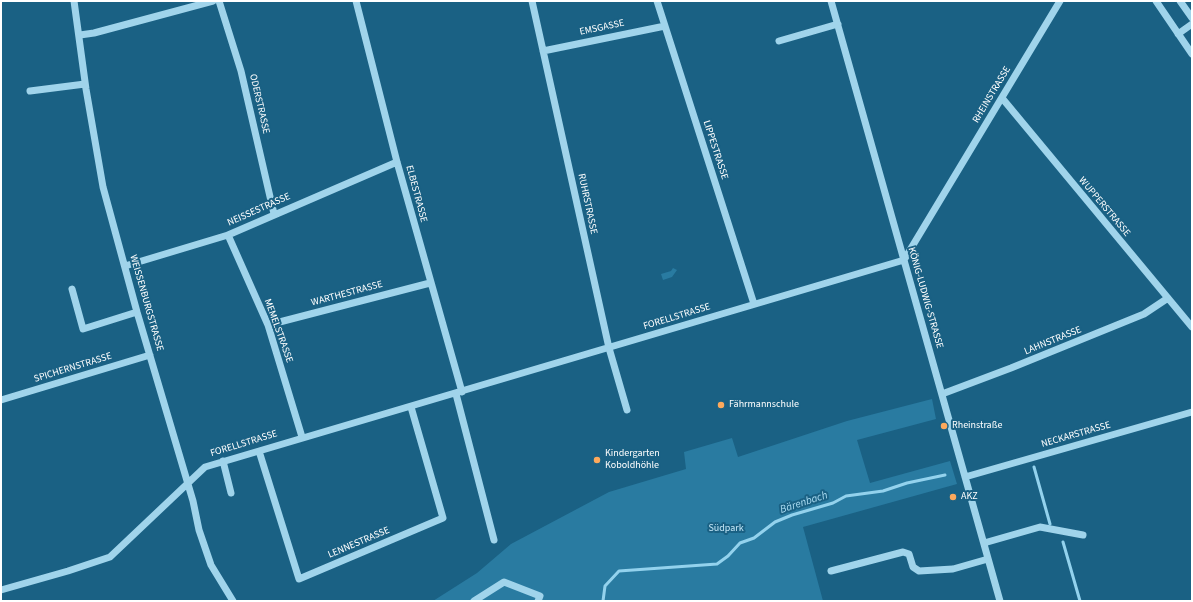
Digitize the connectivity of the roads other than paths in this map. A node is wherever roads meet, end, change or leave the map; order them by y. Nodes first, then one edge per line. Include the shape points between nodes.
1 (74, 1) edge
2 (213, 1) edge
3 (219, 1) edge
4 (356, 1) edge
5 (532, 1) edge
6 (657, 1) edge
7 (832, 1) edge
8 (1060, 1) edge
9 (1156, 1) edge
10 (1180, 1) edge
11 (1192, 18) edge
12 (838, 24) junction
13 (1192, 24) edge
14 (665, 26) junction
15 (1178, 34) junction
16 (80, 35) junction
17 (779, 41) dead end
18 (543, 51) junction
19 (1192, 54) edge
20 (85, 84) junction
21 (30, 91) dead end
22 (1002, 98) junction
23 (397, 162) junction
24 (274, 214) junction
25 (228, 235) junction
26 (904, 260) junction
27 (125, 266) junction
28 (430, 283) junction
29 (72, 289) dead end
30 (1168, 298) junction
31 (754, 304) junction
32 (137, 312) junction
33 (268, 325) junction
34 (1192, 327) edge
35 (609, 348) junction
36 (150, 355) junction
37 (459, 393) junction
38 (942, 394) junction
39 (1, 400) edge
40 (411, 407) junction
41 (627, 410) dead end
42 (1192, 412) edge
43 (302, 437) junction
44 (259, 451) junction
45 (223, 461) junction
46 (965, 477) junction
47 (187, 482) junction
48 (231, 493) dead end
49 (1083, 535) dead end
50 (494, 540) dead end
51 (984, 542) junction
52 (988, 559) junction
53 (831, 571) dead end
54 (1, 590) edge
55 (233, 601) edge
56 (474, 601) edge
57 (538, 601) edge
58 (1000, 601) edge

1 - 16 street, WEISSENBURGSTRASSE
2 - 16 street
3 - 24 street, ODERSTRASSE via 241,71
4 - 23 street, ELBESTRASSE
5 - 18 street, RUHRSTRASSE
6 - 14 street, LIPPESTRASSE
7 - 12 street, KÖNIG-LUDWIG-STRASSE
8 - 22 street, RHEINSTRASSE
9 - 15 street
10 - 11 street
12 - 17 street
12 - 26 street, KÖNIG-LUDWIG-STRASSE
13 - 15 street
14 - 18 street, EMSGASSE
14 - 31 street, LIPPESTRASSE
15 - 19 street
16 - 20 street, WEISSENBURGSTRASSE
18 - 35 street, RUHRSTRASSE
20 - 21 street
20 - 27 street, WEISSENBURGSTRASSE via 103,187
22 - 26 street, RHEINSTRASSE
22 - 30 street, WUPPERSTRASSE
23 - 24 street, NEISSESTRASSE
23 - 28 street, ELBESTRASSE
24 - 25 street, NEISSESTRASSE
25 - 27 street, NEISSESTRASSE
25 - 33 street, MEMELSTRASSE
26 - 31 street, FORELLSTRASSE
26 - 38 street, KÖNIG-LUDWIG-STRASSE
27 - 32 street, WEISSENBURGSTRASSE
28 - 33 street, WARTHESTRASSE
28 - 37 street, ELBESTRASSE
29 - 32 street via 83,329
30 - 34 street, WUPPERSTRASSE
30 - 38 street, LAHNSTRASSE via 1144,314
31 - 35 street, FORELLSTRASSE
32 - 36 street, WEISSENBURGSTRASSE
33 - 43 street, MEMELSTRASSE
35 - 37 street, FORELLSTRASSE
35 - 41 street, RUHRSTRASSE
36 - 39 street, SPICHERNSTRASSE
36 - 47 street, WEISSENBURGSTRASSE
37 - 40 street, FORELLSTRASSE
37 - 50 street
38 - 46 street, KÖNIG-LUDWIG-STRASSE
40 - 43 street, FORELLSTRASSE
40 - 44 street, LENNESTRASSE via 443,518 300,579
42 - 46 street, NECKARSTRASSE
43 - 44 street, FORELLSTRASSE
44 - 45 street, FORELLSTRASSE
45 - 47 street, FORELLSTRASSE via 205,467
45 - 48 street
46 - 51 street, KÖNIG-LUDWIG-STRASSE
47 - 54 street, FORELLSTRASSE via 110,556
47 - 55 street, WEISSENBURGSTRASSE via 211,565
49 - 51 street via 1040,526
51 - 52 street, KÖNIG-LUDWIG-STRASSE
52 - 53 street via 953,569 919,571 913,567 910,554 903,552
52 - 58 street, KÖNIG-LUDWIG-STRASSE
56 - 57 street via 504,582 540,596

